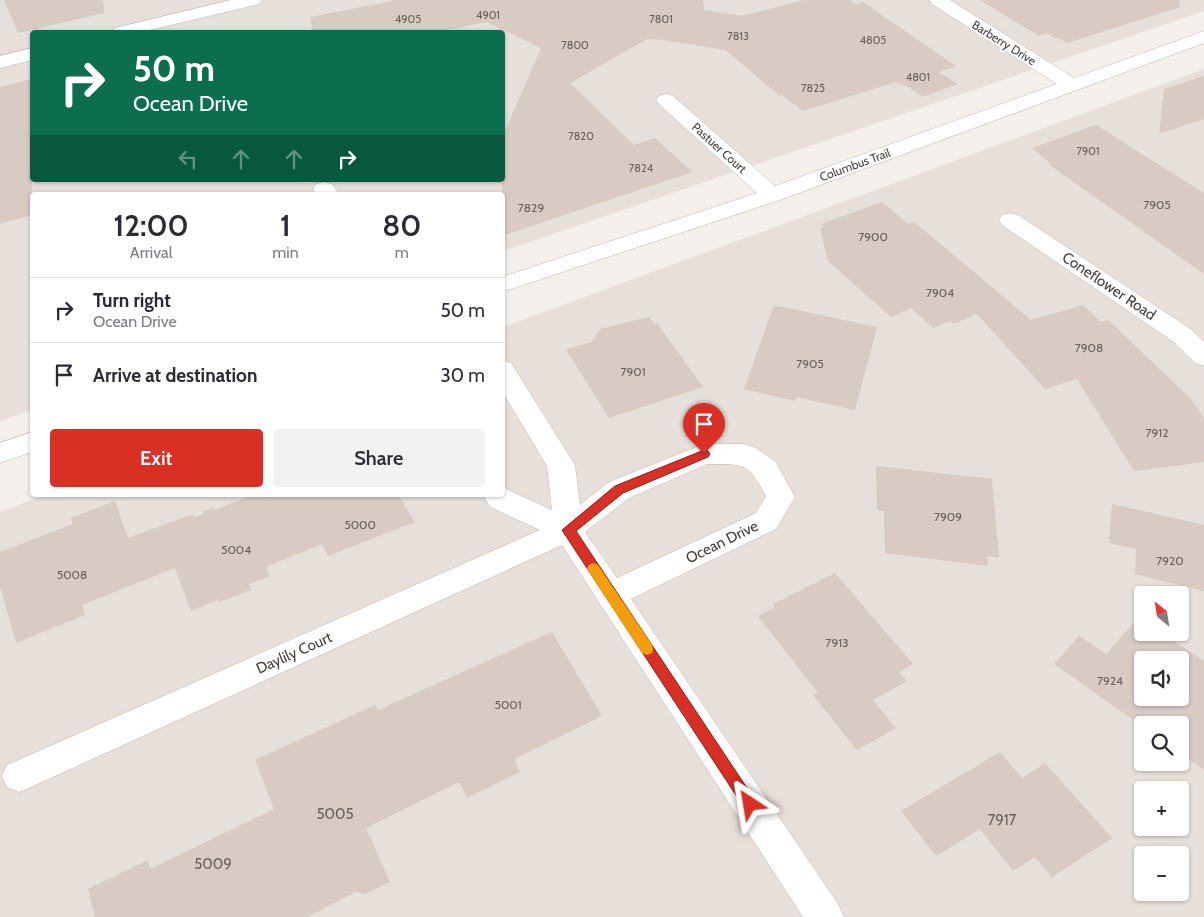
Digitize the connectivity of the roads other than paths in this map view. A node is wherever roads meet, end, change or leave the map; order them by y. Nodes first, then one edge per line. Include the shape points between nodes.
1 (254, 0) edge
2 (938, 0) edge
3 (129, 30) edge
4 (1204, 37) edge
5 (30, 54) edge
6 (0, 62) edge
7 (1071, 85) junction
8 (666, 100) dead end
9 (772, 195) junction
10 (1010, 220) dead end
11 (505, 284) edge
12 (1204, 357) edge
13 (505, 374) edge
14 (30, 443) edge
15 (0, 452) edge
16 (498, 497) edge
17 (568, 530) junction
18 (611, 595) junction
19 (19, 776) dead end
20 (825, 917) edge

1 - 3 street
2 - 7 street, Barberry Drive
4 - 7 street, Columbus Trail
5 - 6 street
7 - 9 street, Columbus Trail
8 - 9 street, Pastuer Court
9 - 11 street, Columbus Trail
10 - 12 street, Coneflower Road via 1182,336
13 - 17 street via 561,465
14 - 15 street
16 - 17 street
17 - 18 street
17 - 18 street, Ocean Drive via 619,490 704,454 744,454 766,468 782,497 766,521
17 - 19 street, Daylily Court
18 - 20 street

